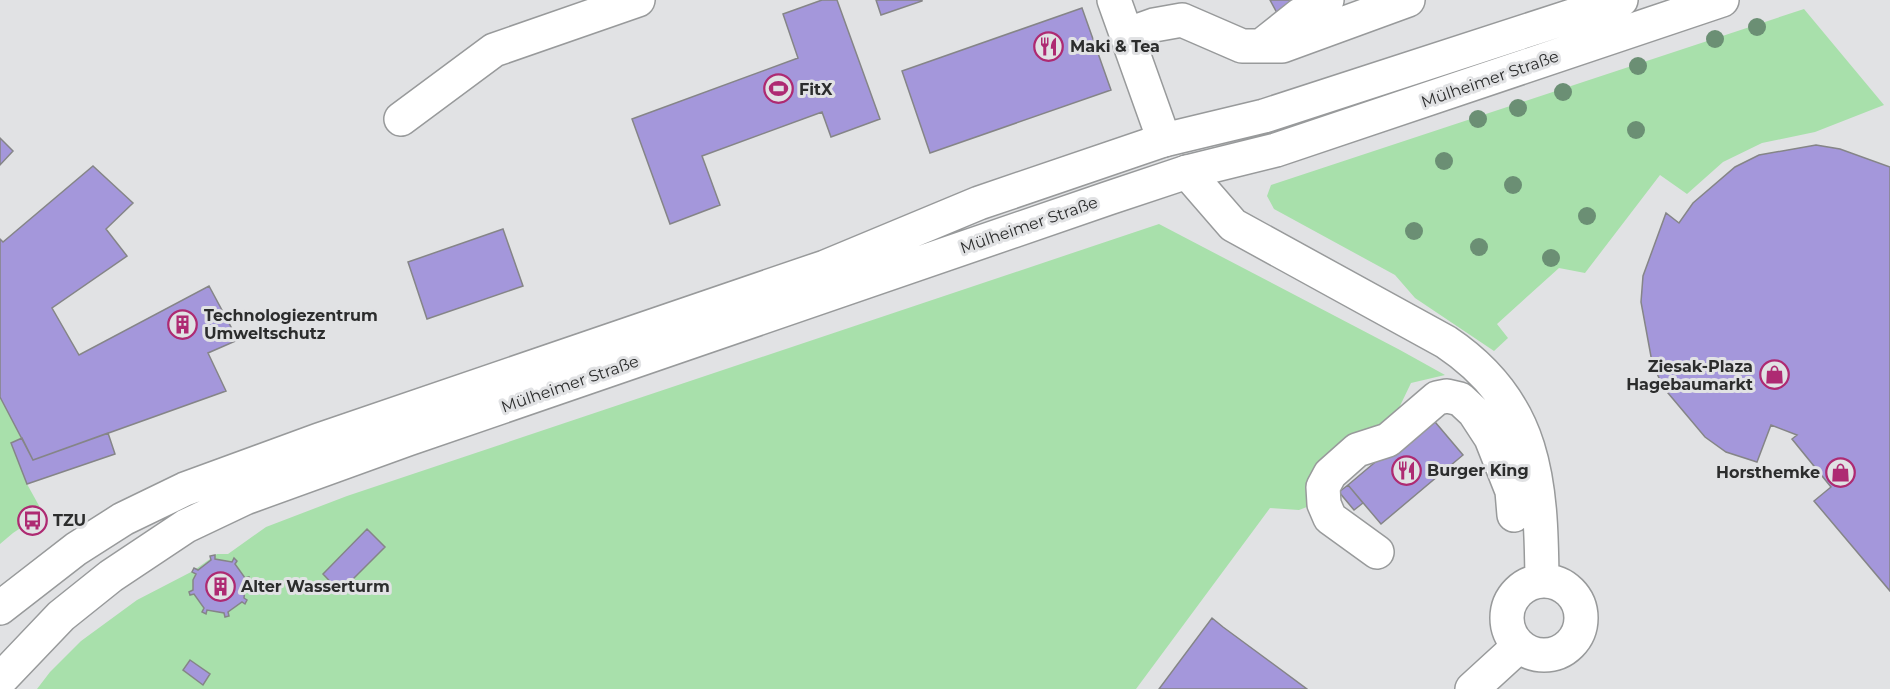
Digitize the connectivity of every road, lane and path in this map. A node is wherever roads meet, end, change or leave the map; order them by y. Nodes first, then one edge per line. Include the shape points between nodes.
1 (638, 0) edge
2 (1114, 0) edge
3 (1327, 0) edge
4 (1408, 0) edge
5 (1621, 0) edge
6 (1722, 0) edge
7 (1126, 35) junction
8 (1260, 46) junction
9 (400, 119) dead end
10 (1164, 140) junction
11 (1187, 172) junction
12 (1514, 515) dead end
13 (1377, 552) dead end
14 (1542, 581) junction
15 (0, 608) edge
16 (1518, 646) junction
17 (0, 680) edge
18 (1472, 689) edge

1 - 9 main road via 494,50
2 - 7 main road
3 - 8 main road
4 - 8 main road via 1282,46
5 - 10 main road, Mülheimer Straße via 1264,116
6 - 11 main road, Mülheimer Straße via 1276,150
7 - 8 main road via 1182,20 1242,46
7 - 10 main road
10 - 11 main road
10 - 15 main road, Mülheimer Straße via 979,203 825,267 185,489 123,519 76,549
11 - 14 main road via 1233,225 1446,342 1487,376 1517,418 1532,455 1541,508
11 - 17 main road, Mülheimer Straße via 245,498 186,526 111,576 61,616
12 - 13 main road via 1512,491 1502,462 1474,412 1460,399 1437,398 1388,440 1357,450 1330,474 1323,487 1330,518
14 - 16 main road via 1517,592 1509,604 1509,633
14 - 16 main road via 1565,587 1574,596 1580,606 1580,630 1568,648 1554,655 1529,653
16 - 18 main road

